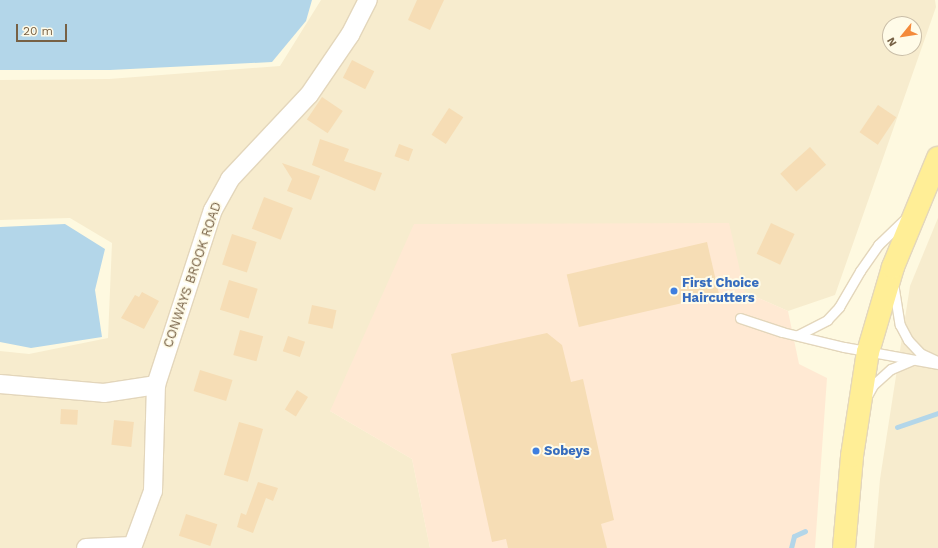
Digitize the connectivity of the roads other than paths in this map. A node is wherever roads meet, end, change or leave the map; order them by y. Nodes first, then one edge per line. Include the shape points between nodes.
1 (368, 0) edge
2 (938, 158) edge
3 (916, 208) junction
4 (893, 267) junction
5 (740, 318) dead end
6 (798, 335) junction
7 (868, 352) junction
8 (913, 360) junction
9 (938, 362) edge
10 (0, 384) edge
11 (156, 385) junction
12 (858, 411) junction
13 (132, 547) edge
14 (86, 548) edge
15 (844, 548) edge

1 - 11 street, CONWAYS BROOK ROAD via 350,34 309,95 230,179 213,210
2 - 3 main road
3 - 4 main road
3 - 6 lane via 878,245 839,307 827,320
4 - 7 main road
4 - 9 lane via 894,300 900,325 908,340 920,353
5 - 6 lane
6 - 7 lane
7 - 8 lane
7 - 12 main road
8 - 9 lane
8 - 12 lane via 891,369 873,385
10 - 11 street via 104,393
11 - 13 street, CONWAYS BROOK ROAD via 153,491
12 - 15 main road
13 - 14 street

